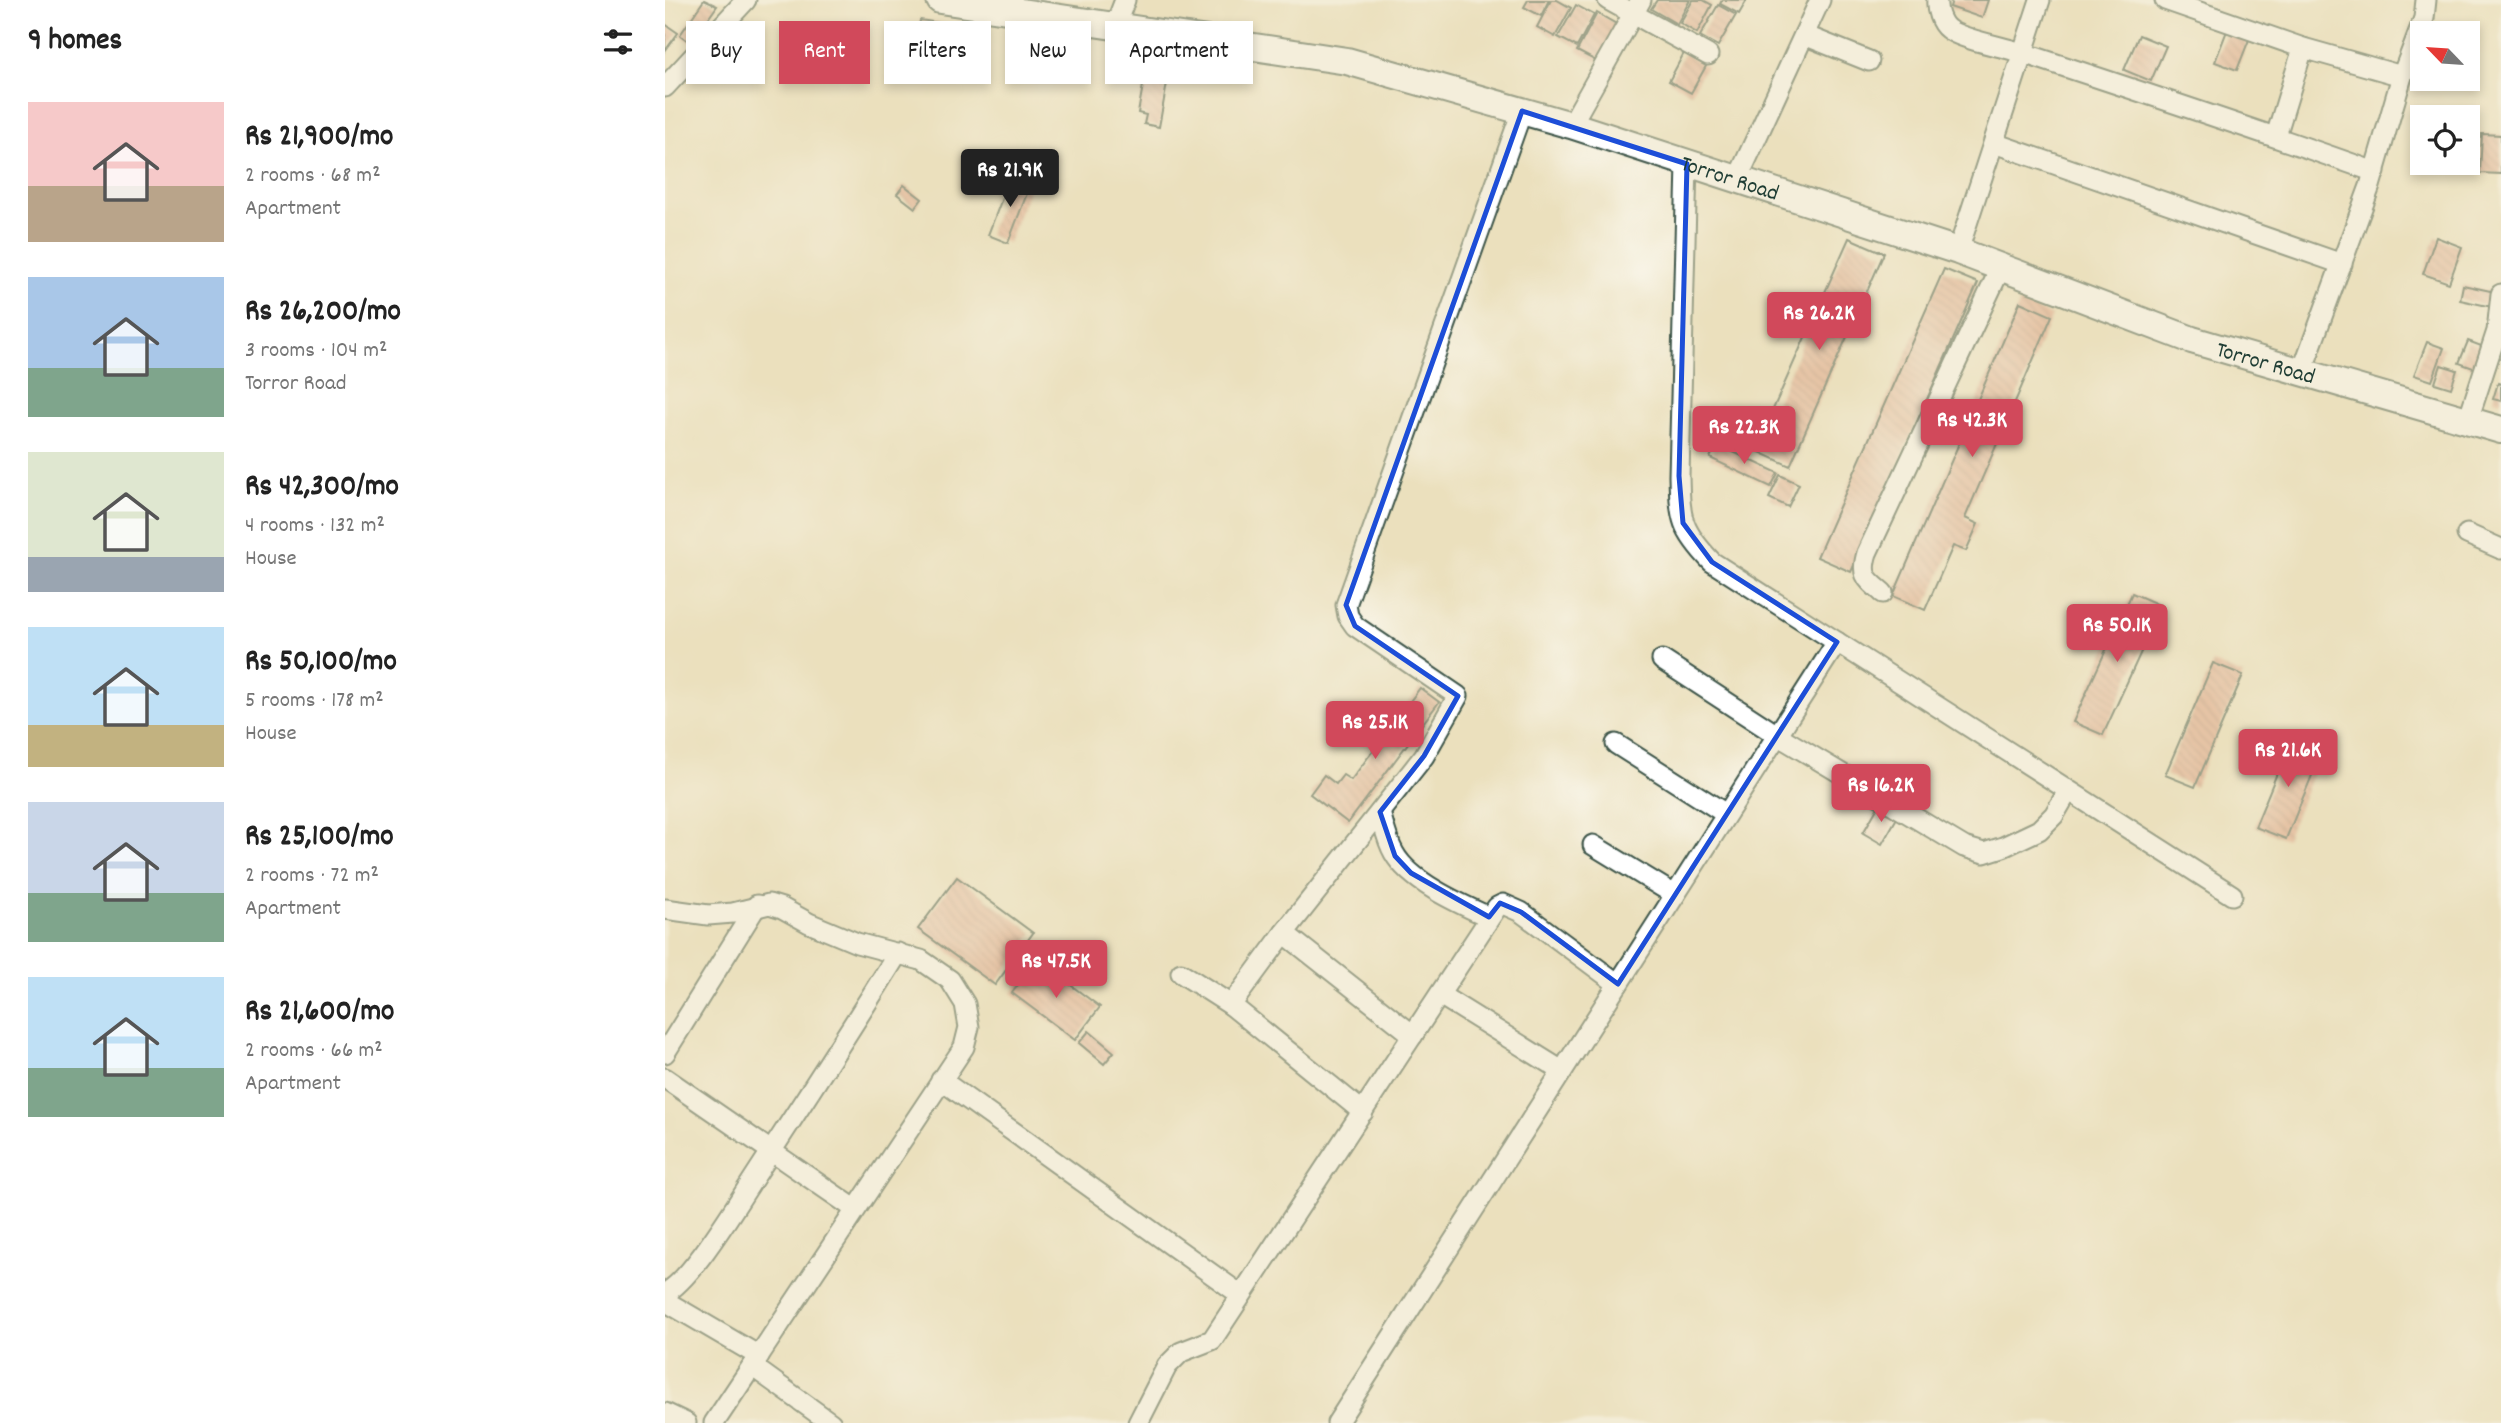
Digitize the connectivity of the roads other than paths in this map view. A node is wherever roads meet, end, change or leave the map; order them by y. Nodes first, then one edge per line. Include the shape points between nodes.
1 (745, 0) edge
2 (940, 0) edge
3 (1125, 0) edge
4 (1608, 0) edge
5 (1820, 0) edge
6 (1937, 0) edge
7 (2041, 0) edge
8 (2165, 0) edge
9 (2426, 0) edge
10 (999, 4) edge
11 (1637, 7) edge
12 (1117, 21) edge
13 (1105, 24) edge
14 (1804, 35) junction
15 (1253, 47) edge
16 (2303, 48) junction
17 (2023, 52) junction
18 (1708, 55) dead end
19 (1869, 61) dead end
20 (2402, 76) junction
21 (665, 88) edge
22 (1522, 111) junction
23 (1570, 125) junction
24 (2276, 136) junction
25 (1994, 143) junction
26 (1687, 164) junction
27 (2375, 172) junction
28 (1737, 180) junction
29 (1958, 251) junction
30 (2342, 264) junction
31 (2001, 267) junction
32 (2501, 295) edge
33 (2499, 332) edge
34 (2302, 371) junction
35 (2468, 419) junction
36 (2501, 430) edge
37 (2467, 534) dead end
38 (2501, 549) edge
39 (1883, 593) dead end
40 (1837, 642) junction
41 (1662, 660) dead end
42 (1777, 735) junction
43 (1616, 744) dead end
44 (2068, 790) junction
45 (1380, 812) junction
46 (1726, 814) junction
47 (1593, 845) dead end
48 (1675, 895) junction
49 (2232, 895) dead end
50 (757, 905) junction
51 (665, 909) edge
52 (1489, 917) junction
53 (1284, 933) junction
54 (898, 953) junction
55 (1181, 973) dead end
56 (1618, 984) junction
57 (1440, 995) junction
58 (1231, 1005) junction
59 (1413, 1035) junction
60 (665, 1053) edge
61 (1562, 1071) junction
62 (665, 1078) edge
63 (941, 1080) junction
64 (1363, 1112) junction
65 (771, 1151) junction
66 (855, 1209) junction
67 (665, 1293) edge
68 (1241, 1295) junction
69 (665, 1301) edge
70 (755, 1361) junction
71 (665, 1413) edge
72 (686, 1423) edge
73 (714, 1423) edge
74 (831, 1423) edge
75 (1138, 1423) edge
76 (1337, 1423) edge

1 - 21 street
2 - 10 street, Torror Road
3 - 12 street
4 - 11 street
5 - 14 street
6 - 17 street via 1940,18 1948,29
7 - 17 street
8 - 16 street
9 - 20 street via 2424,18
10 - 13 street, Torror Road
11 - 18 street
11 - 23 street
14 - 19 street
14 - 28 street
15 - 22 street, Torror Road via 1347,61
16 - 20 street
16 - 24 street
17 - 24 street
17 - 25 street
20 - 27 street
22 - 23 street, Torror Road
22 - 45 street via 1346,605 1355,626 1458,696 1424,756
23 - 26 street, Torror Road
24 - 27 street
25 - 29 street
25 - 30 street
26 - 28 street, Torror Road
26 - 40 street via 1679,476 1683,523 1692,542 1712,562
27 - 30 street
28 - 29 street, Torror Road
29 - 31 street, Torror Road
30 - 34 street
31 - 34 street, Torror Road via 2192,340
31 - 39 street via 1867,553 1866,578
32 - 33 street
33 - 35 street
34 - 35 street, Torror Road
35 - 36 street, Torror Road
37 - 38 street
40 - 42 street
40 - 44 street
41 - 42 street
42 - 44 street via 1964,847 1984,853 2039,830
42 - 46 street
43 - 46 street
44 - 49 street
45 - 52 street via 1395,856 1411,873
45 - 53 street
46 - 48 street
47 - 48 street
48 - 56 street
50 - 51 street via 708,915
50 - 54 street via 782,908 857,943
50 - 60 street
52 - 56 street via 1497,906 1510,906
52 - 57 street
53 - 58 street
53 - 59 street
54 - 63 street via 921,960 950,980 965,1004 969,1027 964,1047
54 - 65 street
55 - 58 street
56 - 61 street
57 - 59 street
57 - 61 street
58 - 64 street
59 - 64 street
61 - 76 street
62 - 65 street
63 - 66 street
63 - 68 street
64 - 68 street
65 - 66 street
65 - 67 street via 718,1233 682,1280
66 - 70 street
68 - 75 street via 1212,1340 1181,1352 1167,1366
69 - 70 street
70 - 73 street
70 - 74 street
71 - 72 street

